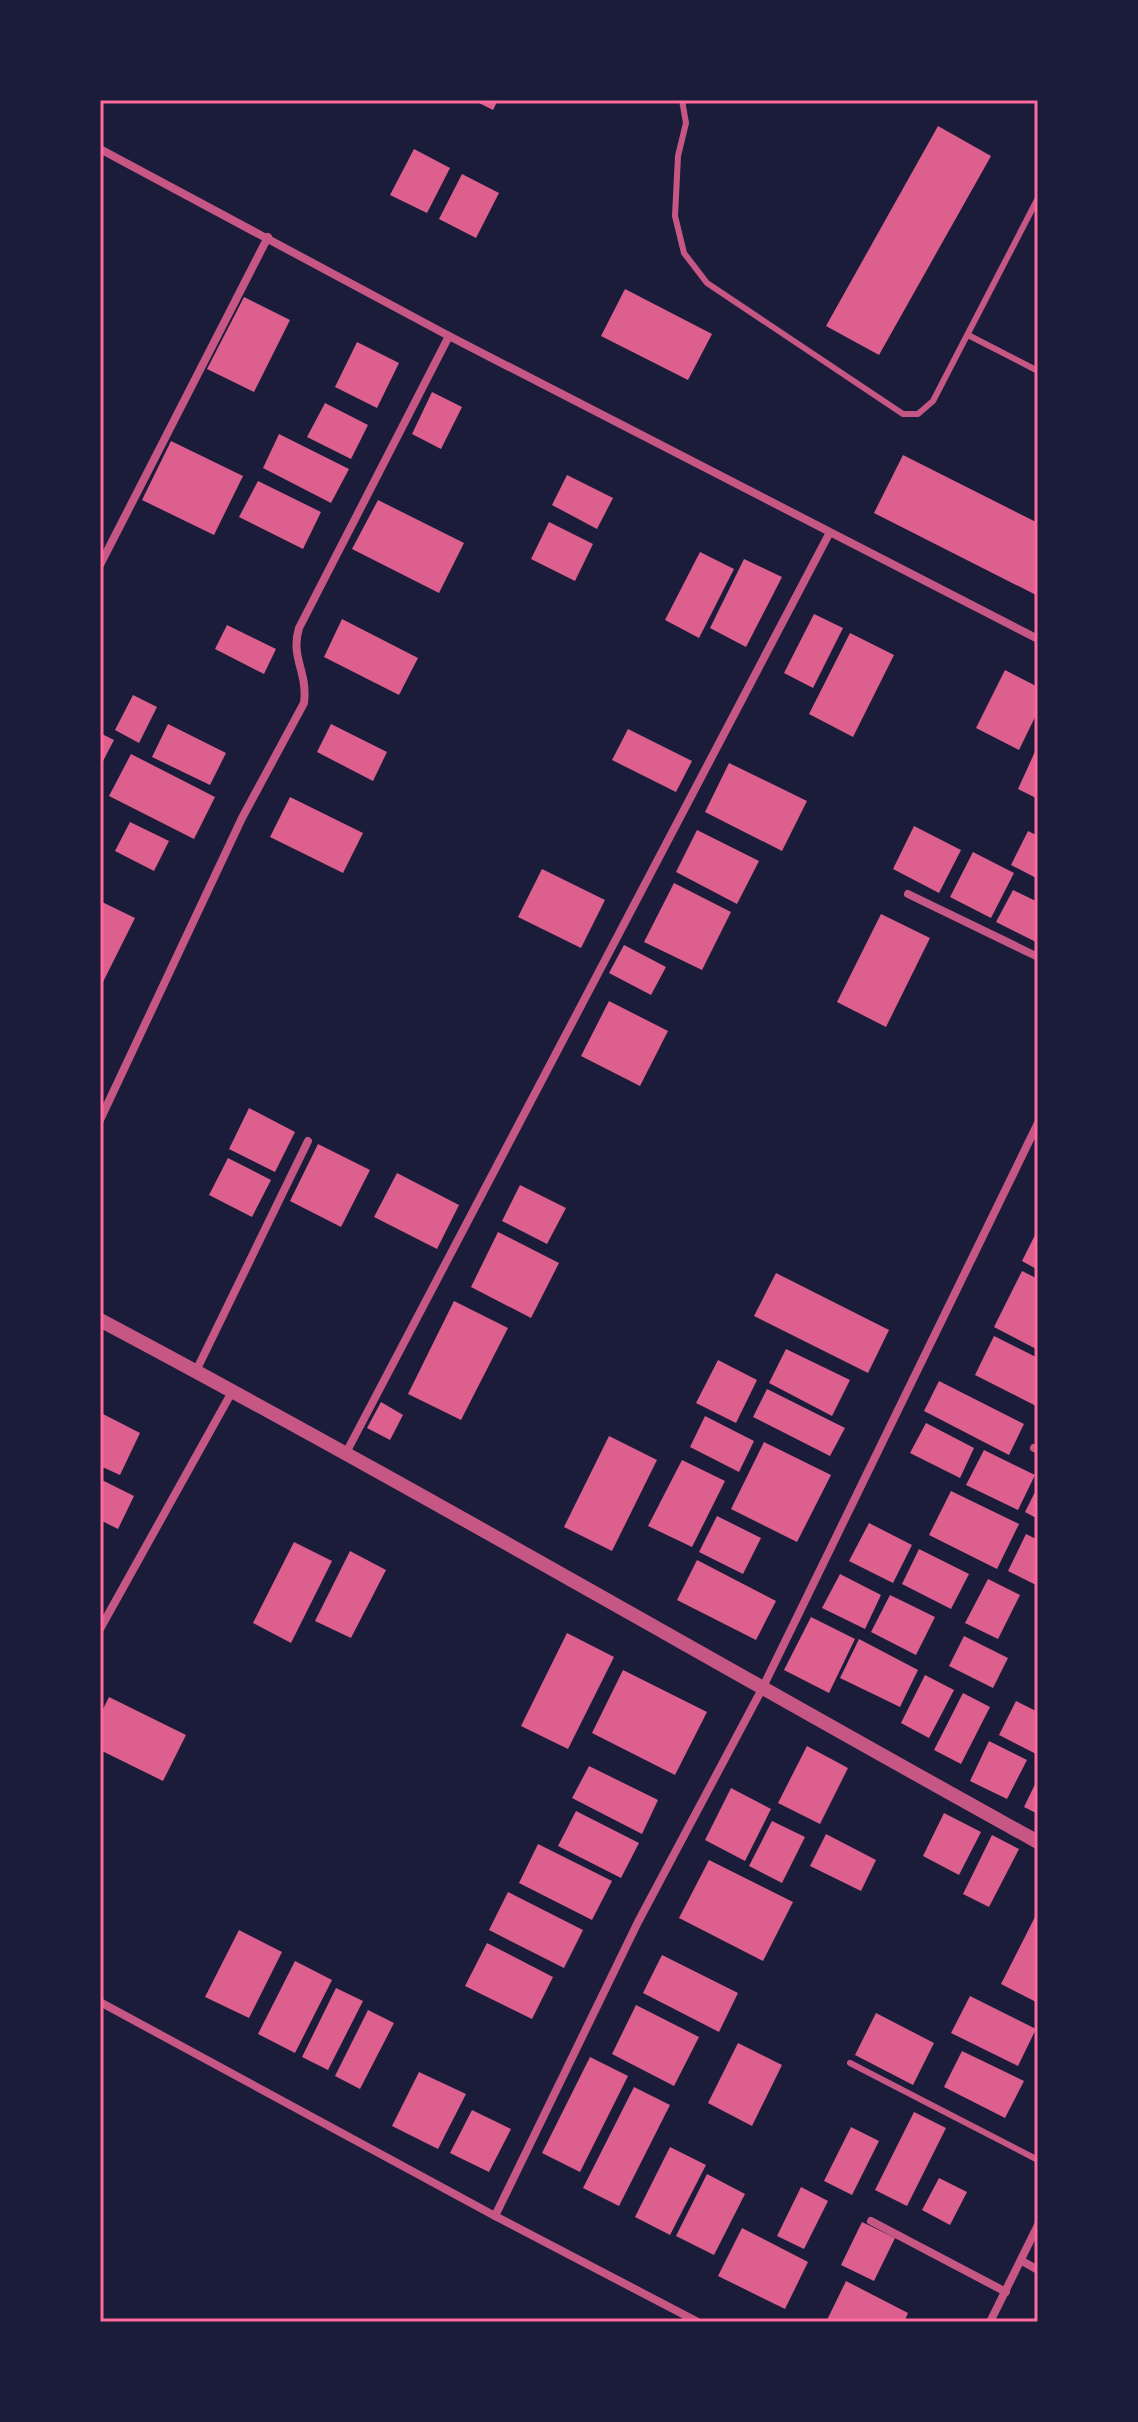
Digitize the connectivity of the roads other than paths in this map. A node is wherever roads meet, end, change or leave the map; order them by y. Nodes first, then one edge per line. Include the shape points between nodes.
1 (682, 100) edge
2 (100, 149) edge
3 (1038, 198) edge
4 (268, 237) junction
5 (968, 335) junction
6 (449, 336) junction
7 (1038, 371) edge
8 (829, 534) junction
9 (100, 565) edge
10 (1038, 639) edge
11 (908, 894) dead end
12 (1038, 957) edge
13 (100, 1120) edge
14 (1038, 1123) edge
15 (308, 1141) dead end
16 (100, 1320) edge
17 (196, 1371) junction
18 (233, 1390) junction
19 (347, 1451) junction
20 (100, 1629) edge
21 (762, 1689) junction
22 (1038, 1842) edge
23 (100, 2002) edge
24 (850, 2063) dead end
25 (1038, 2160) edge
26 (495, 2216) junction
27 (871, 2221) dead end
28 (1038, 2225) edge
29 (1022, 2261) junction
30 (1038, 2270) edge
31 (1006, 2292) junction
32 (698, 2322) edge
33 (990, 2322) edge

1 - 5 lane via 686,123 678,156 675,216 684,253 707,283 903,414 918,414 933,401
2 - 4 street
3 - 5 lane
4 - 6 street
4 - 9 street
5 - 7 lane
6 - 8 street
6 - 13 street via 299,628 294,644 306,683 304,703 242,818
8 - 10 street
8 - 19 street
11 - 12 street
14 - 21 street
15 - 17 street
16 - 17 street
17 - 18 street
18 - 19 street
18 - 20 street
19 - 21 street
21 - 22 street
21 - 26 street via 638,1922
23 - 26 street
24 - 25 lane
26 - 32 street
27 - 31 street
28 - 29 street
29 - 30 street
29 - 31 street
31 - 33 street

